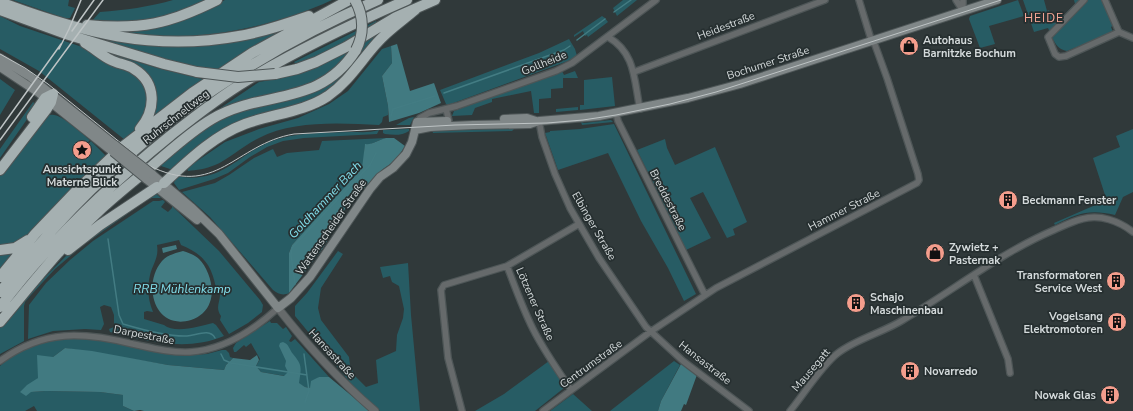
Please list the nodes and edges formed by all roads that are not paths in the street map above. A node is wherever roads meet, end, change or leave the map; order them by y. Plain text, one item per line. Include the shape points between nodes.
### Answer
1 (217, 0) edge
2 (349, 0) edge
3 (355, 0) edge
4 (378, 0) edge
5 (407, 0) edge
6 (435, 0) edge
7 (656, 0) edge
8 (825, 0) edge
9 (859, 0) edge
10 (956, 0) edge
11 (963, 0) edge
12 (997, 0) edge
13 (1084, 0) edge
14 (1105, 0) edge
15 (0, 2) edge
16 (15, 7) junction
17 (0, 10) edge
18 (329, 10) junction
19 (415, 10) junction
20 (963, 11) junction
21 (1119, 32) junction
22 (69, 35) junction
23 (608, 37) junction
24 (1133, 38) edge
25 (873, 40) junction
26 (0, 58) edge
27 (0, 67) edge
28 (634, 72) junction
29 (49, 98) junction
30 (446, 109) junction
31 (640, 109) junction
32 (616, 113) junction
33 (449, 121) junction
34 (539, 121) junction
35 (416, 126) junction
36 (116, 147) junction
37 (0, 161) edge
38 (0, 170) edge
39 (160, 185) junction
40 (579, 224) junction
41 (1133, 232) edge
42 (35, 234) junction
43 (0, 250) edge
44 (49, 265) junction
45 (507, 266) junction
46 (974, 275) junction
47 (0, 278) edge
48 (0, 292) edge
49 (705, 295) junction
50 (0, 307) edge
51 (278, 308) junction
52 (0, 322) edge
53 (650, 332) junction
54 (0, 361) edge
55 (1010, 373) dead end
56 (571, 390) junction
57 (376, 411) edge
58 (462, 411) edge
59 (543, 411) edge
60 (748, 411) edge
61 (790, 411) edge

1 - 16 highway via 189,14 167,21 150,25 108,27 84,25
2 - 18 highway
3 - 44 highway, bridge via 362,22 358,45 349,60 328,79 300,93 236,108 212,119 99,210
4 - 48 highway, Ruhrschnellweg via 312,31 275,52 239,73 184,112 116,166 82,199 50,232
5 - 50 highway, Ruhrschnellweg via 315,42 207,107 97,198 30,269
6 - 19 highway
7 - 23 street, Gollheide
8 - 28 street, Heidestraße
9 - 25 street
10 - 20 street
11 - 20 street
12 - 20 main road, Bochumer Straße
13 - 21 street via 1048,37 1055,54 1059,57 1066,56
14 - 21 street
15 - 16 highway
16 - 18 highway via 85,31 157,41 202,41 234,37 260,32
17 - 22 highway
18 - 36 highway via 226,70
19 - 22 highway, bridge via 396,17 316,62 288,71 256,76 196,72
19 - 39 highway via 376,43 341,86 327,96 309,105 244,124 225,134
20 - 25 main road, Bochumer Straße
21 - 24 street
22 - 36 highway via 112,60 133,68 142,74 149,85 152,102 147,120 141,129
23 - 28 street via 621,47
23 - 30 street, Gollheide via 576,61 556,71
25 - 31 main road, Bochumer Straße via 722,89
25 - 49 street, Hammer Straße via 918,174 918,182
26 - 29 main road via 29,76
27 - 29 main road
28 - 31 street
29 - 36 main road
29 - 37 highway
29 - 38 highway
30 - 33 street
30 - 35 street, Gollheide via 424,115
31 - 32 main road, Bochumer Straße
32 - 34 main road, Bochumer Straße
32 - 49 street, Breddestraße
33 - 34 main road via 526,118
33 - 35 main road
34 - 35 main road via 530,124
34 - 40 street, Elbinger Straße via 558,182
35 - 51 main road, Wattenscheider Straße via 406,154 370,189 310,277
36 - 39 main road, bridge
36 - 42 highway
39 - 44 highway via 100,225
39 - 51 main road via 216,238 228,246
40 - 45 street
40 - 53 street, Elbinger Straße
41 - 46 street, Mausegatt via 1113,220 1082,219 1016,249
42 - 43 highway via 19,246
42 - 47 highway
44 - 52 highway
45 - 56 street, Lötzener Straße via 533,329
45 - 58 street via 444,284 441,290 448,358
46 - 55 street via 1008,359
46 - 61 street, Mausegatt via 902,321 840,352 830,360
49 - 53 street, Hammer Straße
51 - 54 street, Darpestraße via 240,336 208,349 176,352 100,337 75,335 37,342
51 - 57 street, Hansastraße via 323,362
53 - 56 street, Centrumstraße
53 - 60 street, Hansastraße
56 - 59 street, Centrumstraße

